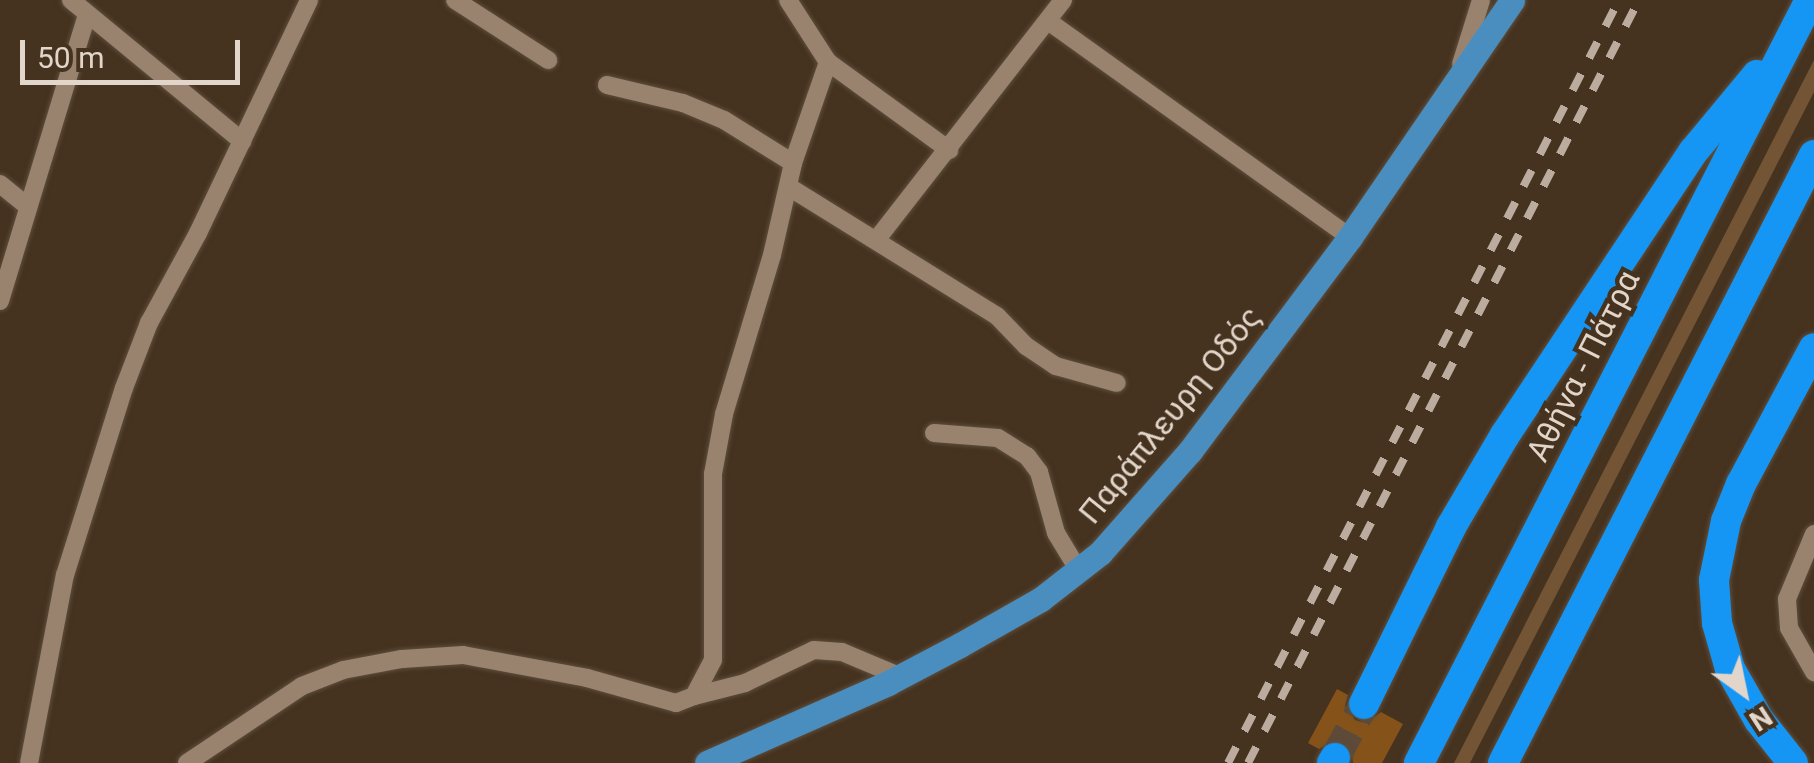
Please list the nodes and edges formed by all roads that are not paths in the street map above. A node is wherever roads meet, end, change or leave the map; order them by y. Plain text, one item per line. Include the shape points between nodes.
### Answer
1 (71, 0) edge
2 (309, 0) edge
3 (454, 0) edge
4 (788, 0) edge
5 (1062, 0) edge
6 (1481, 0) edge
7 (1512, 0) edge
8 (1810, 0) edge
9 (87, 14) junction
10 (1048, 21) junction
11 (1794, 30) junction
12 (548, 60) dead end
13 (828, 62) junction
14 (607, 85) dead end
15 (1453, 88) junction
16 (242, 141) junction
17 (949, 150) junction
18 (1814, 155) edge
19 (792, 163) junction
20 (0, 184) edge
21 (788, 187) junction
22 (26, 205) junction
23 (1350, 237) junction
24 (877, 239) junction
25 (0, 301) edge
26 (1814, 348) edge
27 (1117, 383) dead end
28 (934, 433) dead end
29 (1814, 534) edge
30 (1079, 571) junction
31 (1814, 672) edge
32 (899, 676) junction
33 (694, 696) junction
34 (1364, 704) tunnel mouth
35 (29, 763) edge
36 (187, 763) edge
37 (707, 763) edge
38 (1419, 763) edge
39 (1503, 763) edge
40 (1792, 763) edge

1 - 9 street
2 - 16 street
3 - 12 street
4 - 13 street
5 - 10 street
6 - 15 street
7 - 15 main road, Παράπλευρη Οδός
8 - 11 highway, Αθήνα - Πάτρα
9 - 16 street
9 - 22 street
10 - 17 street
10 - 23 street
11 - 34 highway via 1693,152 1505,435
11 - 38 highway, Αθήνα - Πάτρα
13 - 17 street
13 - 19 street
14 - 19 street via 724,120
15 - 23 main road, Παράπλευρη Οδός
16 - 35 street via 124,388 65,575
17 - 24 street
18 - 39 highway
19 - 21 street
20 - 22 street
21 - 24 street
21 - 33 street via 724,414 713,474 713,660
22 - 25 street
23 - 30 main road, Παράπλευρη Οδός via 1158,492
24 - 27 street via 997,316 1056,366
26 - 40 highway via 1741,484 1714,580 1730,669
28 - 30 street via 998,438 1027,456 1039,472 1056,533
29 - 31 street via 1787,599 1789,628
30 - 32 main road, Παράπλευρη Οδός via 1012,616
32 - 33 street via 842,652 814,650 745,683
32 - 37 main road, Παράπλευρη Οδός
33 - 36 street via 676,703 462,655 402,659 302,686

